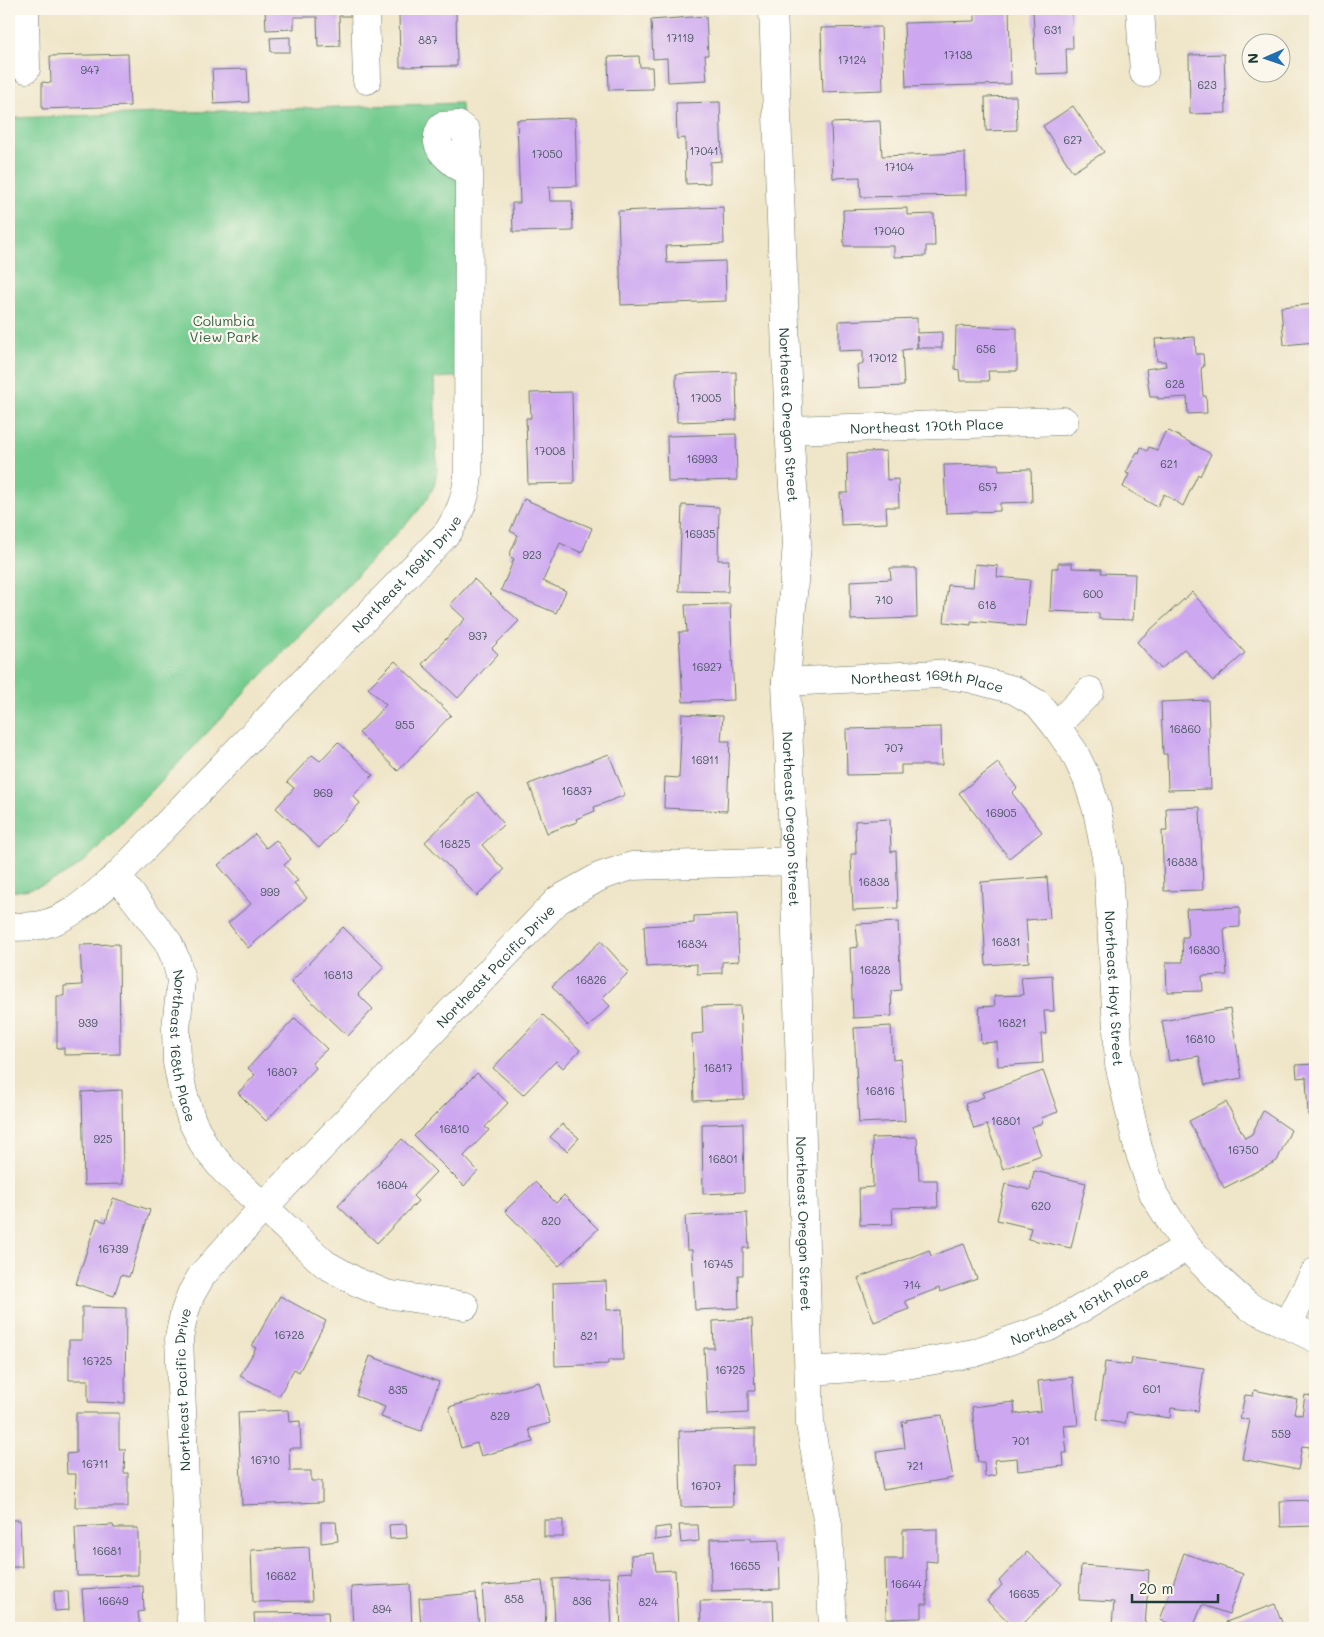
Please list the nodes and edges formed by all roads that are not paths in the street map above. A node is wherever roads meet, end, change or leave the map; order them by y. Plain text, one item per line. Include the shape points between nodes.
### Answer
1 (25, 9) edge
2 (365, 9) edge
3 (773, 9) edge
4 (1140, 9) edge
5 (26, 69) dead end
6 (1144, 73) dead end
7 (367, 80) dead end
8 (469, 174) dead end
9 (1064, 421) dead end
10 (790, 430) junction
11 (786, 682) junction
12 (1090, 691) dead end
13 (1056, 726) junction
14 (794, 861) junction
15 (117, 876) junction
16 (9, 927) edge
17 (263, 1208) junction
18 (1187, 1247) junction
19 (1315, 1272) edge
20 (464, 1306) dead end
21 (1288, 1324) junction
22 (1315, 1338) edge
23 (809, 1371) junction
24 (191, 1628) edge
25 (833, 1628) edge

1 - 5 street
2 - 7 street
3 - 10 street, Northeast Oregon Street
4 - 6 street
8 - 15 street, Northeast 169th Drive via 468,475 459,513 448,532
9 - 10 street, Northeast 170th Place
10 - 11 street, Northeast Oregon Street via 797,543
11 - 13 street, Northeast 169th Place via 938,674 969,678 1014,690 1038,704
11 - 14 street, Northeast Oregon Street
12 - 13 street
13 - 18 street, Northeast Hoyt Street via 1074,752 1097,810 1108,868 1119,1064 1138,1148 1154,1195
14 - 17 street, Northeast Pacific Drive via 632,866 601,876 558,900
14 - 23 street, Northeast Oregon Street
15 - 16 street, Northeast 169th Drive via 61,918 41,925
15 - 17 street, Northeast 168th Place via 168,942 176,960 181,980 176,1028 177,1062 192,1121 205,1147
17 - 20 street via 324,1264 357,1282 386,1294
17 - 24 street, Northeast Pacific Drive via 202,1275 184,1314 179,1338
18 - 21 street via 1248,1306
18 - 23 street, Northeast 167th Place via 1049,1327 974,1353 912,1364
19 - 21 street
21 - 22 street
23 - 25 street, Northeast Oregon Street via 810,1424 828,1525

